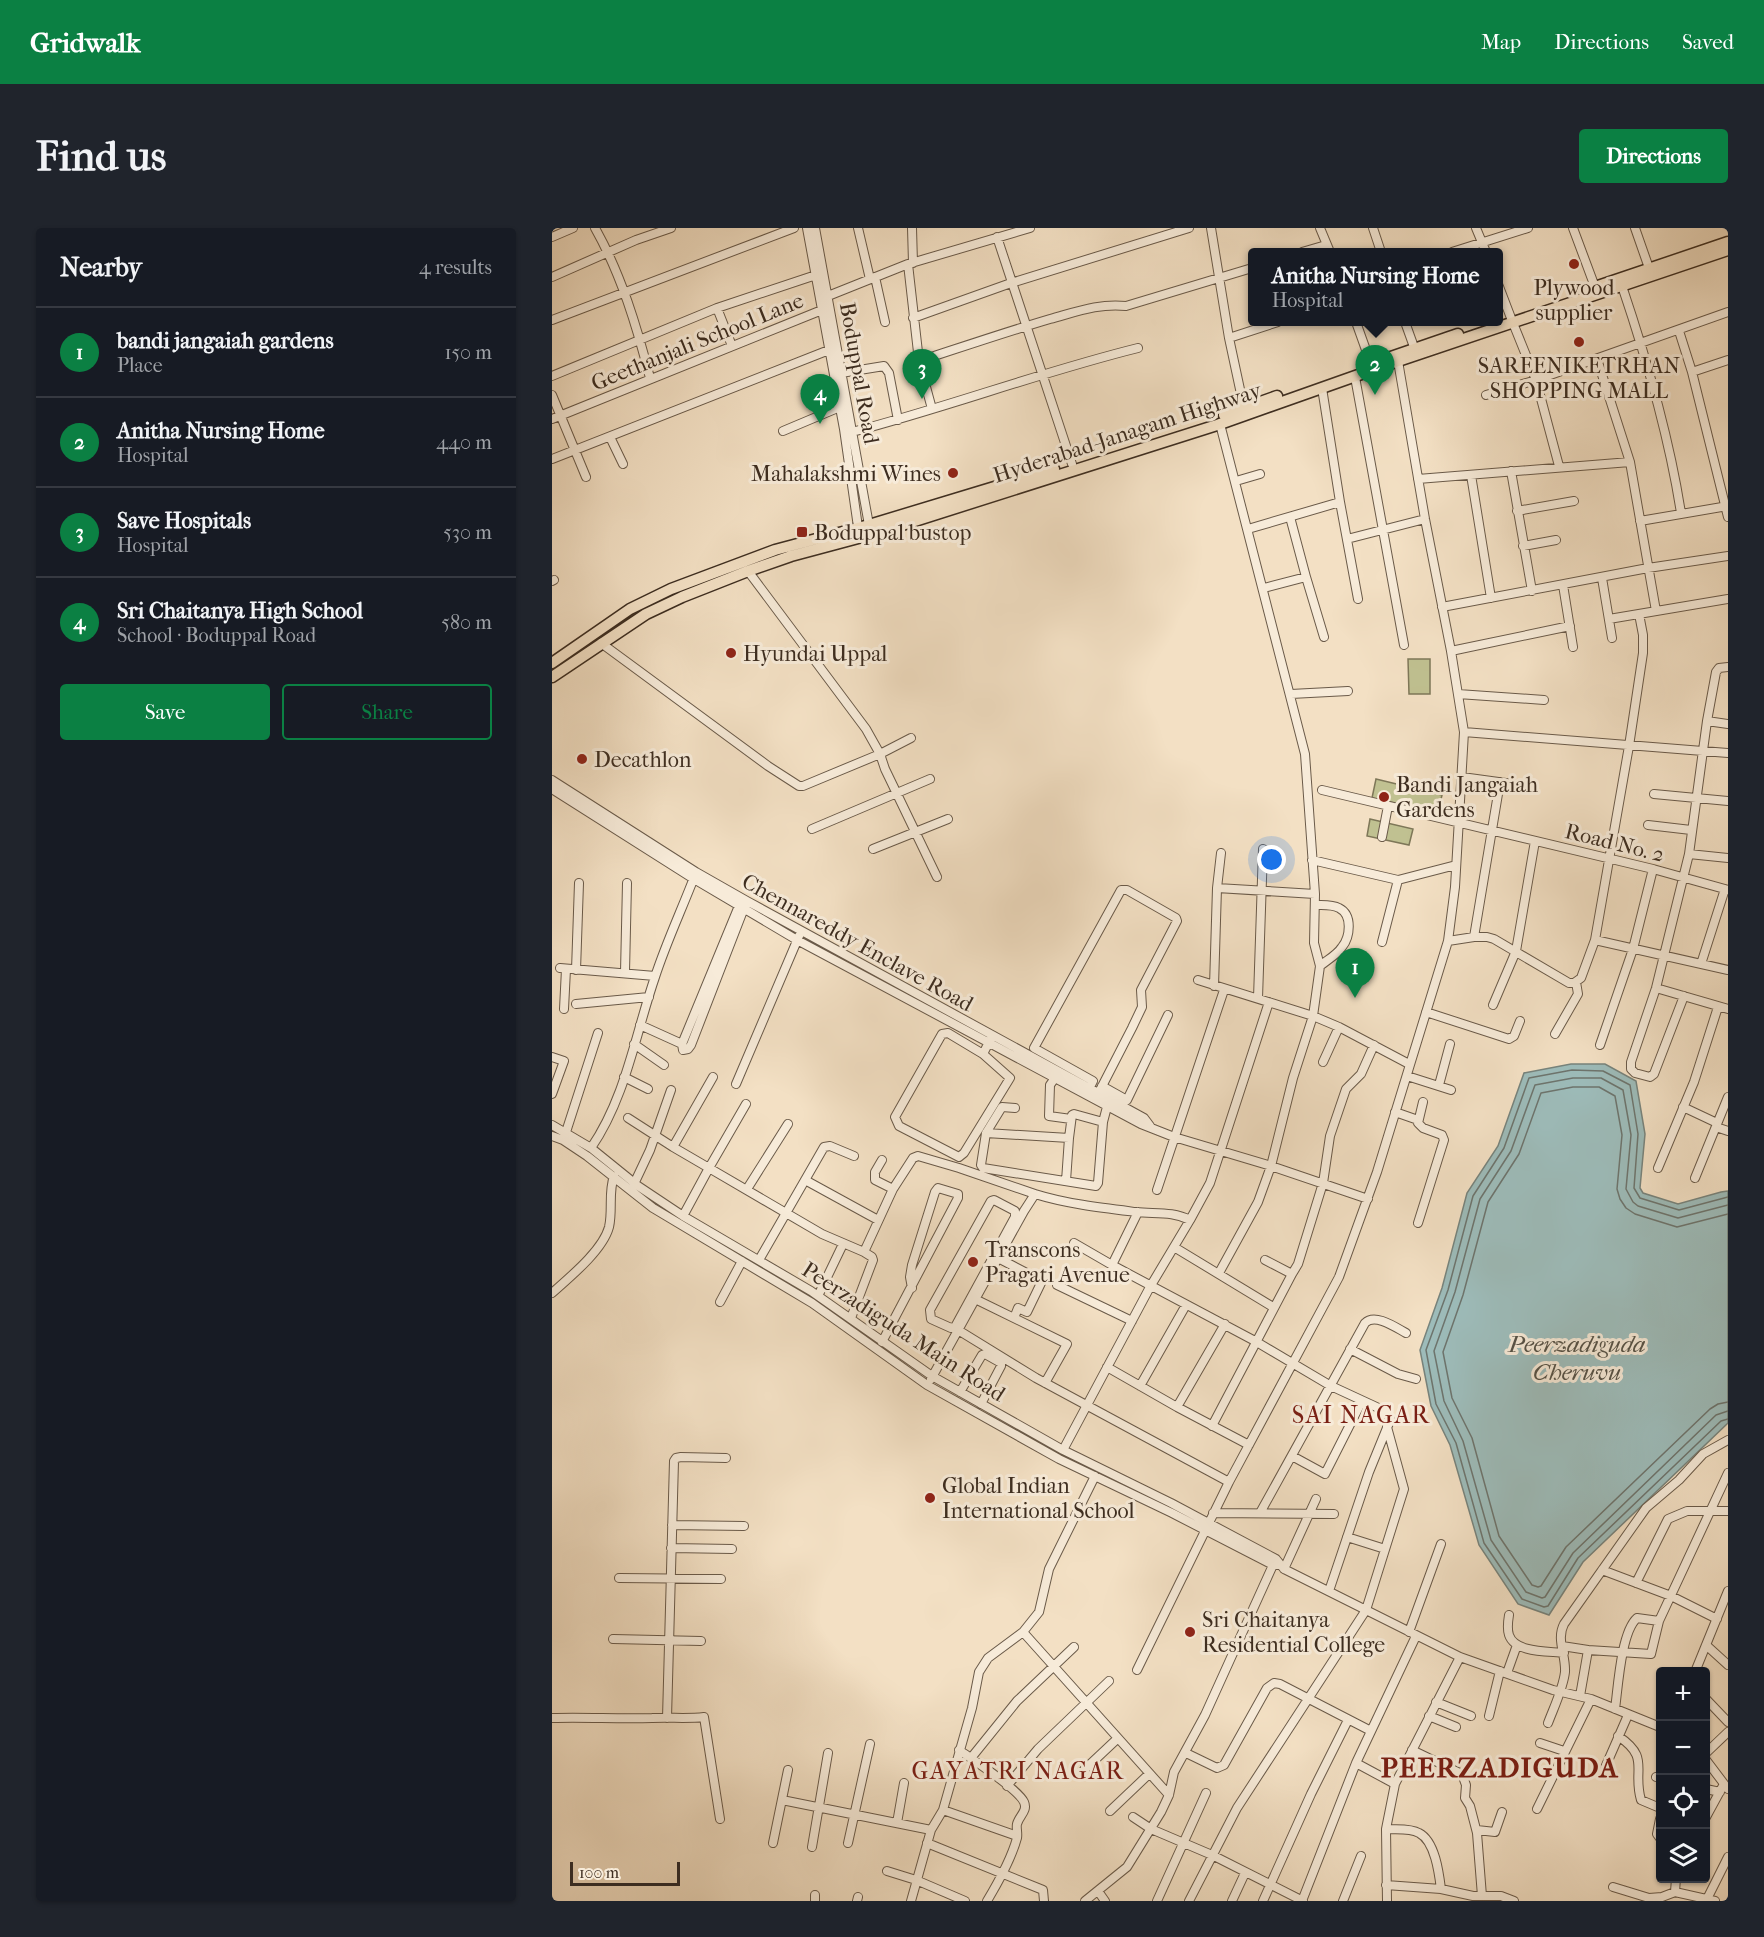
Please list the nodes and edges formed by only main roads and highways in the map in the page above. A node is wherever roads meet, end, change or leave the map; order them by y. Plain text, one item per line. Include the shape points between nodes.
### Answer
1 (1728, 242) edge
2 (1728, 250) edge
3 (1512, 320) junction
4 (1503, 322) edge
5 (1503, 323) edge
6 (1490, 326) edge
7 (1495, 326) edge
8 (1219, 421) junction
9 (1150, 443) junction
10 (729, 573) junction
11 (552, 663) edge
12 (552, 677) edge

1 - 3 highway, Hyderabad-Janagam Highway
2 - 3 highway, Hyderabad-Janagam Highway
3 - 4 highway, Hyderabad-Janagam Highway
3 - 5 highway, Hyderabad-Janagam Highway
6 - 8 highway, Hyderabad-Janagam Highway via 1414,347 1244,408
7 - 8 highway, Hyderabad-Janagam Highway
8 - 9 highway, Hyderabad-Janagam Highway
9 - 10 highway, Hyderabad-Janagam Highway via 877,533 748,571
9 - 10 highway, Hyderabad-Janagam Highway via 775,550
10 - 11 highway, Hyderabad-Janagam Highway via 671,588 630,609
10 - 12 highway, Hyderabad-Janagam Highway via 646,614

